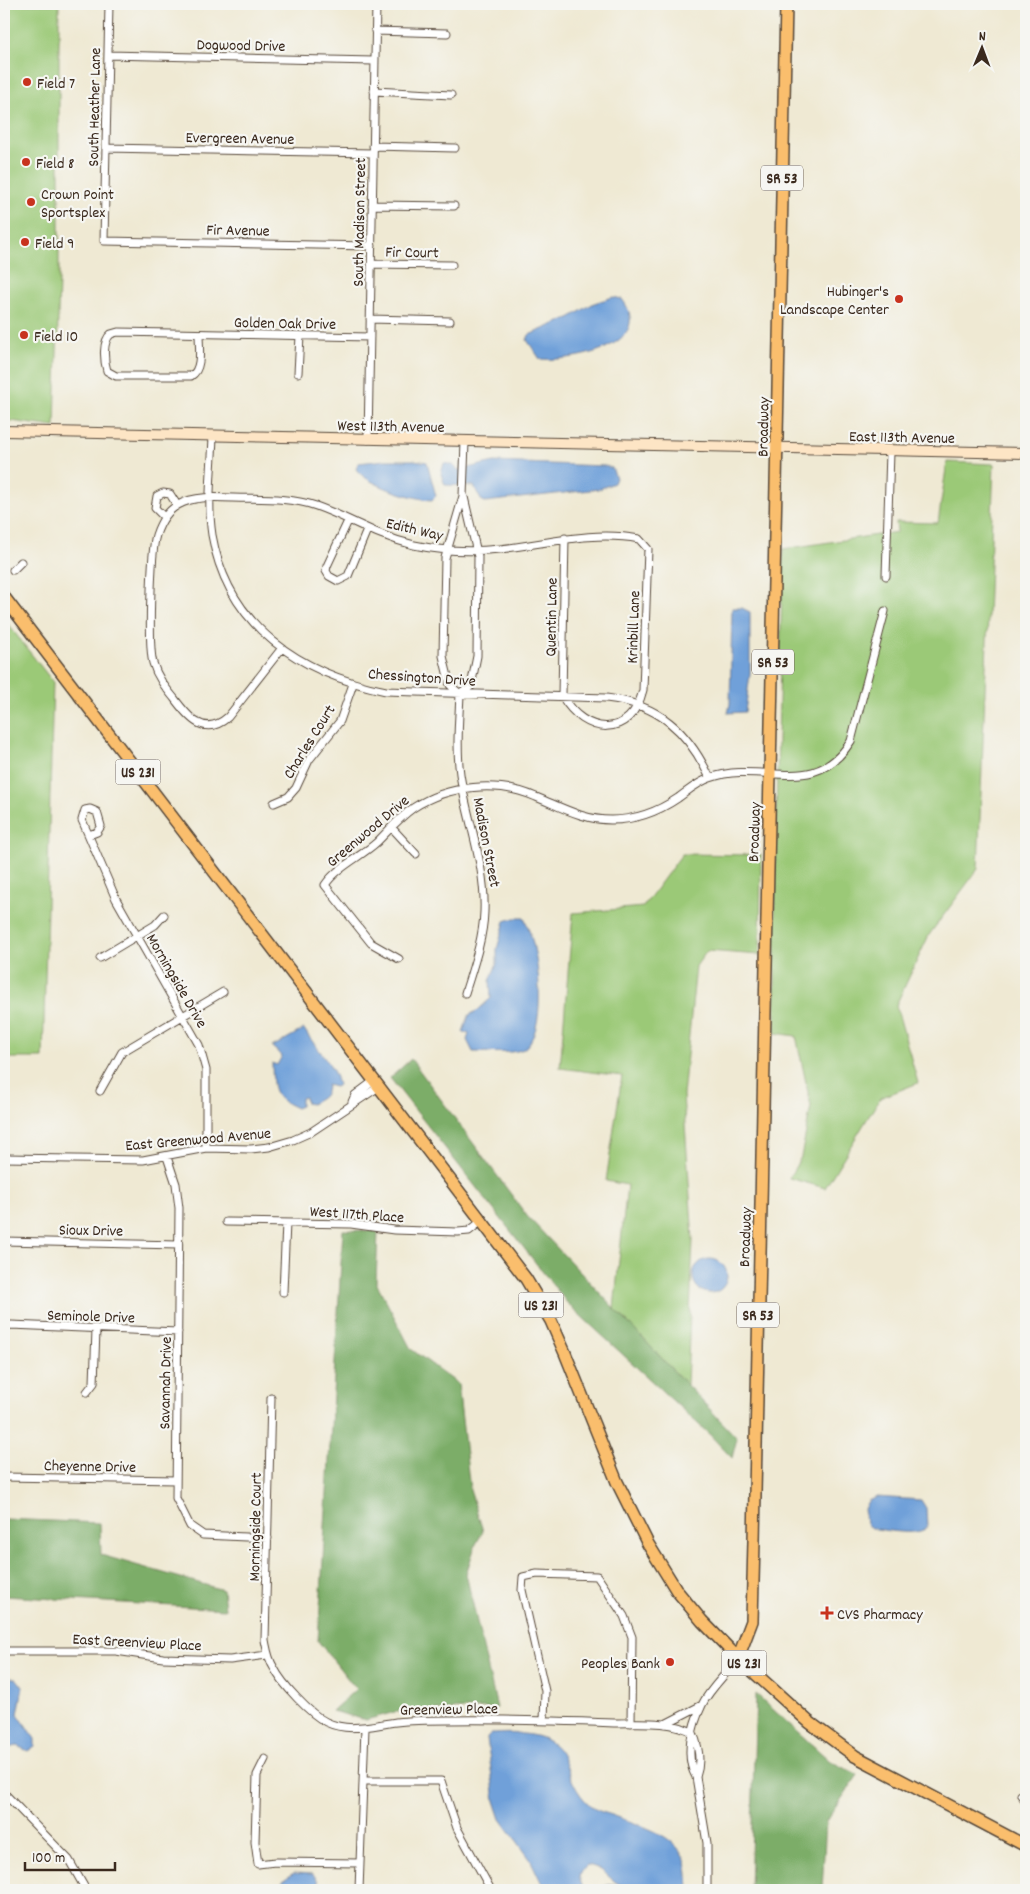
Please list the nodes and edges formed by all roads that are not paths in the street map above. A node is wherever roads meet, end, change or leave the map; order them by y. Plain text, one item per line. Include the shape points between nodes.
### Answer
1 (109, 4) edge
2 (376, 4) edge
3 (786, 4) edge
4 (375, 31) junction
5 (448, 33) dead end
6 (108, 55) junction
7 (374, 61) junction
8 (374, 91) junction
9 (451, 95) dead end
10 (106, 148) junction
11 (454, 148) dead end
12 (373, 150) junction
13 (372, 205) junction
14 (454, 206) dead end
15 (104, 241) joint
16 (372, 246) junction
17 (371, 264) junction
18 (452, 265) dead end
19 (370, 319) junction
20 (450, 321) dead end
21 (199, 334) junction
22 (300, 336) junction
23 (370, 337) junction
24 (298, 373) dead end
25 (4, 431) edge
26 (213, 436) junction
27 (368, 440) junction
28 (465, 442) junction
29 (778, 448) junction
30 (890, 452) junction
31 (1026, 453) edge
32 (463, 492) junction
33 (211, 497) junction
34 (177, 505) junction
35 (164, 517) junction
36 (348, 521) junction
37 (367, 530) junction
38 (565, 538) junction
39 (648, 549) joint
40 (447, 550) junction
41 (476, 550) junction
42 (21, 562) dead end
43 (12, 570) dead end
44 (886, 576) dead end
45 (4, 597) edge
46 (885, 611) dead end
47 (282, 648) junction
48 (353, 684) junction
49 (460, 694) junction
50 (562, 696) junction
51 (638, 705) junction
52 (771, 773) junction
53 (710, 778) junction
54 (464, 789) junction
55 (274, 803) dead end
56 (392, 828) junction
57 (89, 835) dead end
58 (416, 854) dead end
59 (164, 915) dead end
60 (137, 937) junction
61 (100, 958) dead end
62 (399, 959) dead end
63 (223, 992) dead end
64 (465, 994) dead end
65 (183, 1014) junction
66 (377, 1083) junction
67 (100, 1091) dead end
68 (206, 1148) junction
69 (167, 1157) junction
70 (4, 1158) edge
71 (483, 1220) junction
72 (226, 1222) dead end
73 (286, 1223) junction
74 (4, 1241) edge
75 (178, 1245) junction
76 (283, 1292) dead end
77 (4, 1327) edge
78 (96, 1330) junction
79 (178, 1332) junction
80 (87, 1392) dead end
81 (271, 1398) dead end
82 (4, 1477) edge
83 (176, 1480) junction
84 (268, 1538) junction
85 (4, 1651) edge
86 (267, 1655) junction
87 (738, 1658) junction
88 (702, 1704) junction
89 (544, 1721) junction
90 (632, 1723) junction
91 (664, 1725) junction
92 (365, 1728) junction
93 (693, 1733) junction
94 (265, 1759) dead end
95 (364, 1781) junction
96 (4, 1793) edge
97 (1026, 1846) edge
98 (360, 1863) junction
99 (86, 1890) edge
100 (359, 1890) edge
101 (491, 1890) edge
102 (707, 1890) edge

1 - 6 street, South Heather Lane
2 - 4 street, South Madison Street
3 - 29 main road, Broadway / SR 53
4 - 5 street
4 - 7 street, South Madison Street
6 - 7 street, Dogwood Drive
6 - 10 street, South Heather Lane
7 - 8 street, South Madison Street
8 - 9 street
8 - 12 street, South Madison Street
10 - 12 street, Evergreen Avenue
10 - 15 street, South Heather Lane
11 - 12 street, Evergreen Avenue
12 - 13 street, South Madison Street
13 - 14 street
13 - 16 street, South Madison Street
15 - 16 street, Fir Avenue
16 - 17 street, South Madison Street
17 - 18 street, Fir Court
17 - 19 street, South Madison Street
19 - 20 street
19 - 23 street, South Madison Street
21 - 21 street, Golden Oak Drive via 111,334 106,342 105,363 108,371 116,376 191,376 198,366
21 - 22 street, Golden Oak Drive
22 - 23 street, Golden Oak Drive
22 - 24 street
23 - 27 street, South Madison Street
25 - 26 street, West 113th Avenue
26 - 27 street, West 113th Avenue
26 - 33 street, Chessington Drive
27 - 28 street, West 113th Avenue
28 - 29 street, West 113th Avenue
28 - 32 street
29 - 30 street, East 113th Avenue
29 - 52 main road, Broadway / SR 53
30 - 31 street, East 113th Avenue
30 - 44 street
32 - 40 street
32 - 41 street
33 - 34 street, Edith Way
33 - 36 street, Edith Way via 299,501
33 - 47 street, Chessington Drive via 212,534 228,585 249,618
34 - 35 street, Edith Way
34 - 35 street via 170,494 157,496 155,508
35 - 47 street, Edith Way via 153,547 151,654 160,680 188,716 199,724 223,721
36 - 37 street, Edith Way
36 - 37 street via 327,566 328,576 333,580 348,576
37 - 40 street, Edith Way via 414,545
38 - 39 street, Edith Way via 634,538
38 - 41 street, Edith Way
38 - 50 street, Quentin Lane
39 - 51 street, Krinbill Lane via 643,690
40 - 41 street, Edith Way
40 - 49 street via 443,656 450,685
41 - 49 street via 477,656 471,686
42 - 43 street
45 - 66 main road, US 231
46 - 52 street, Greenwood Drive via 851,741 842,754 827,768 813,773
47 - 48 street, Chessington Drive via 315,669
48 - 49 street, Chessington Drive via 386,691
48 - 55 street, Charles Court via 340,721 309,760 296,788 288,797
49 - 50 street, Chessington Drive
49 - 54 street, Madison Street via 457,741
50 - 51 street, Chessington Drive via 616,699
50 - 51 street via 579,718 601,727 619,724 631,716
51 - 53 street, Chessington Drive via 678,729 699,755
52 - 53 street, Greenwood Drive via 734,773
52 - 87 main road, Broadway / SR 53 via 752,1612 748,1634
53 - 54 street, Greenwood Drive via 655,811 613,820 586,817 519,790 489,786
54 - 56 street, Greenwood Drive via 420,804
54 - 64 street, Madison Street via 484,896 482,932
56 - 58 street
56 - 62 street, Greenwood Drive via 325,885 371,944
57 - 60 street, Morningside Drive via 116,899
59 - 60 street
60 - 61 street
60 - 65 street, Morningside Drive
63 - 65 street
65 - 67 street via 122,1052
65 - 68 street, Morningside Drive via 199,1045 206,1070
66 - 68 street, East Greenwood Avenue via 320,1126 285,1143 251,1149
66 - 71 main road, US 231
68 - 69 street, East Greenwood Avenue
69 - 70 street, East Greenwood Avenue via 143,1160
69 - 75 street, Savannah Drive via 176,1184
71 - 73 street, West 117th Place via 469,1230 458,1232
71 - 87 main road, US 231 via 526,1279 550,1321 617,1482 659,1564 689,1606
72 - 73 street, West 117th Place
73 - 76 street
74 - 75 street, Sioux Drive
75 - 79 street, Savannah Drive
77 - 78 street, Seminole Drive
78 - 79 street, Seminole Drive
78 - 80 street via 94,1383
79 - 83 street, Savannah Drive
81 - 84 street, Morningside Court
82 - 83 street, Cheyenne Drive
83 - 84 street, Savannah Drive via 176,1498 182,1513 190,1526 203,1535
84 - 86 street, Morningside Court
85 - 86 street, East Greenview Place via 116,1651 163,1658 230,1660
86 - 92 street, Greenview Place via 274,1670 312,1713 344,1727
87 - 88 street
87 - 97 main road, US 231 via 808,1722 856,1756
88 - 91 street
88 - 93 street
89 - 90 street, Greenview Place
89 - 90 street via 545,1691 522,1590 523,1577 537,1574 596,1576 624,1616 632,1637
89 - 92 street, Greenview Place via 424,1720
90 - 91 street, Greenview Place
91 - 93 street, Greenview Place via 685,1728
92 - 95 street
93 - 102 street via 697,1742 700,1767 696,1776 707,1843
94 - 98 street via 257,1775 255,1842 258,1864
95 - 98 street
95 - 101 street via 441,1781 457,1828
96 - 99 street via 69,1860
98 - 100 street

